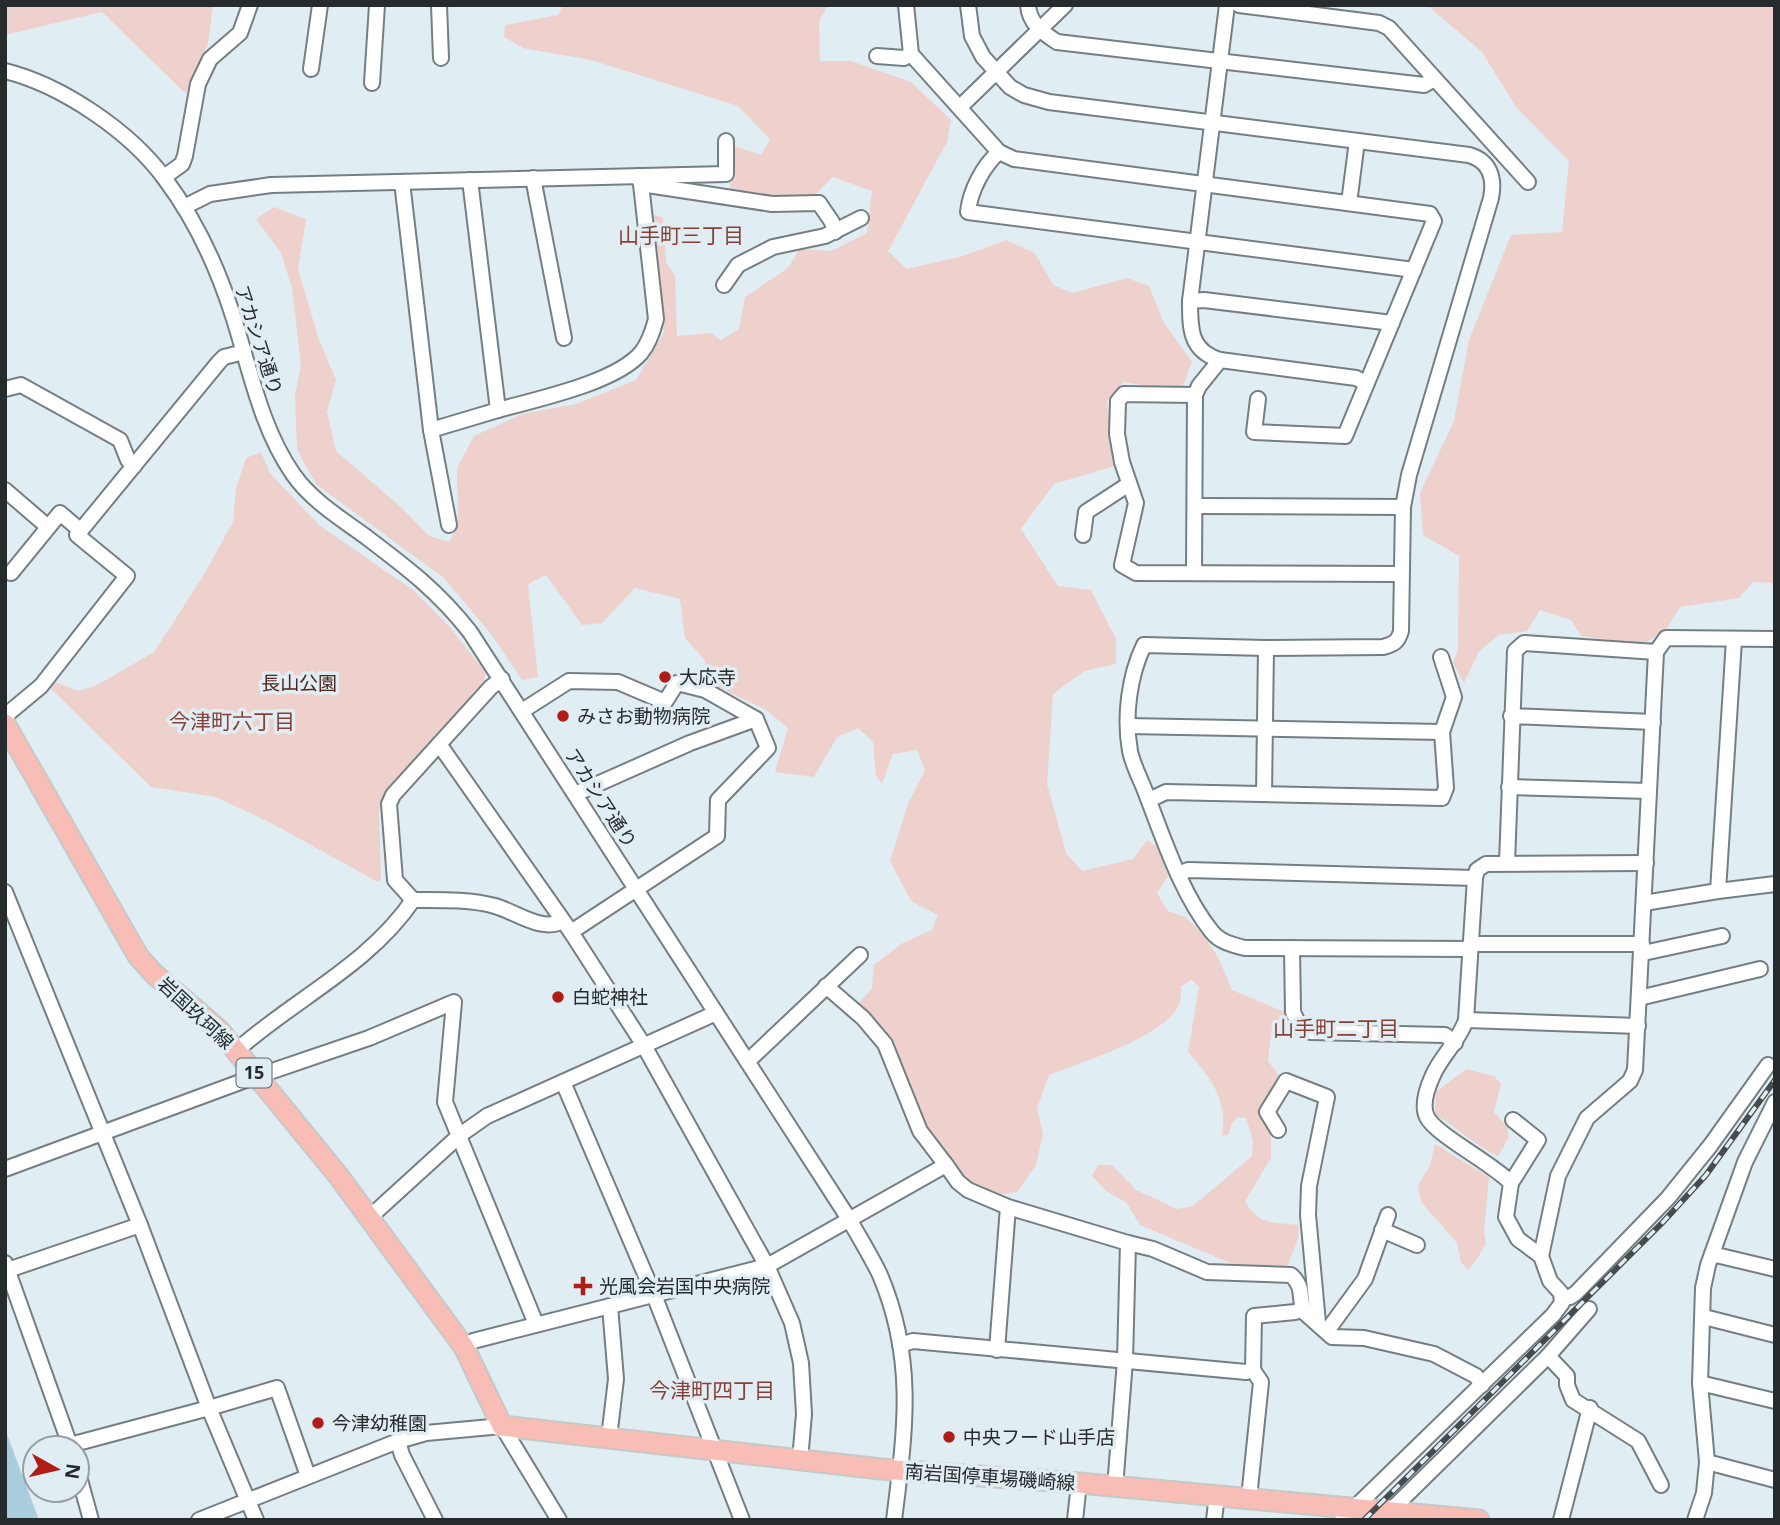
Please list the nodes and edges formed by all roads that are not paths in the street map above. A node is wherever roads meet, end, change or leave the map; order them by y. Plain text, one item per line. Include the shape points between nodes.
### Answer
1 (250, 5) edge
2 (320, 5) edge
3 (377, 5) edge
4 (439, 5) edge
5 (906, 5) edge
6 (968, 5) edge
7 (1028, 5) edge
8 (1065, 5) edge
9 (1227, 5) edge
10 (1239, 5) edge
11 (1307, 9) edge
12 (1039, 30) junction
13 (911, 54) junction
14 (877, 56) dead end
15 (442, 58) dead end
16 (1221, 61) junction
17 (311, 69) dead end
18 (5, 71) edge
19 (996, 73) junction
20 (1434, 79) junction
21 (372, 83) dead end
22 (960, 107) junction
23 (1213, 123) junction
24 (726, 141) dead end
25 (1357, 141) junction
26 (1499, 151) junction
27 (999, 152) junction
28 (1485, 164) junction
29 (164, 177) junction
30 (534, 178) junction
31 (470, 180) junction
32 (640, 180) junction
33 (402, 182) junction
34 (1528, 182) dead end
35 (1205, 183) junction
36 (1349, 203) junction
37 (184, 207) junction
38 (861, 218) dead end
39 (835, 232) junction
40 (1197, 243) junction
41 (1414, 270) junction
42 (724, 285) dead end
43 (1190, 301) junction
44 (1392, 323) junction
45 (564, 338) dead end
46 (244, 352) junction
47 (1220, 360) junction
48 (1366, 383) junction
49 (5, 389) edge
50 (1195, 395) junction
51 (1258, 399) dead end
52 (498, 410) junction
53 (431, 430) junction
54 (134, 466) junction
55 (1129, 484) junction
56 (5, 490) edge
57 (1195, 506) junction
58 (1403, 507) junction
59 (449, 525) dead end
60 (48, 527) junction
61 (80, 531) junction
62 (1083, 535) dead end
63 (11, 573) dead end
64 (1194, 573) junction
65 (1401, 575) junction
66 (1775, 639) edge
67 (1734, 640) junction
68 (1266, 648) junction
69 (1656, 652) junction
70 (1441, 657) dead end
71 (502, 679) junction
72 (522, 710) junction
73 (5, 716) edge
74 (1511, 716) junction
75 (756, 719) junction
76 (1653, 722) junction
77 (5, 724) edge
78 (1128, 726) junction
79 (1266, 729) junction
80 (1442, 732) junction
81 (439, 744) junction
82 (1509, 788) junction
83 (1650, 791) junction
84 (575, 794) junction
85 (1264, 794) junction
86 (1149, 800) junction
87 (1507, 863) junction
88 (1646, 863) junction
89 (1178, 874) junction
90 (1475, 878) junction
91 (1775, 884) edge
92 (637, 888) junction
93 (1718, 891) junction
94 (5, 892) edge
95 (413, 900) junction
96 (1643, 903) junction
97 (566, 927) junction
98 (1722, 936) dead end
99 (1470, 947) junction
100 (1642, 947) junction
101 (1292, 948) junction
102 (860, 955) dead end
103 (1760, 969) dead end
104 (826, 986) junction
105 (1639, 999) junction
106 (716, 1013) junction
107 (1466, 1020) junction
108 (1638, 1027) junction
109 (1455, 1043) junction
110 (643, 1044) junction
111 (236, 1051) junction
112 (748, 1061) junction
113 (1768, 1065) dead end
114 (257, 1077) junction
115 (563, 1082) junction
116 (1775, 1102) edge
117 (1513, 1120) dead end
118 (1278, 1130) dead end
119 (103, 1133) junction
120 (460, 1135) junction
121 (946, 1165) junction
122 (5, 1169) edge
123 (1511, 1183) junction
124 (1008, 1208) junction
125 (1388, 1214) dead end
126 (370, 1217) junction
127 (849, 1219) junction
128 (140, 1225) junction
129 (1382, 1230) junction
130 (1128, 1243) junction
131 (1417, 1245) dead end
132 (1712, 1254) junction
133 (1541, 1256) junction
134 (767, 1266) junction
135 (6, 1267) edge
136 (1775, 1269) edge
137 (654, 1295) junction
138 (1562, 1298) junction
139 (610, 1306) junction
140 (1303, 1308) junction
141 (1588, 1309) dead end
142 (1703, 1319) junction
143 (536, 1324) junction
144 (1322, 1327) junction
145 (1775, 1335) edge
146 (900, 1345) junction
147 (464, 1347) junction
148 (997, 1350) junction
149 (1548, 1356) junction
150 (1125, 1360) junction
151 (1252, 1370) junction
152 (1700, 1383) junction
153 (1482, 1385) junction
154 (1775, 1401) edge
155 (209, 1408) junction
156 (1590, 1408) junction
157 (502, 1426) junction
158 (67, 1434) edge
159 (609, 1438) junction
160 (91, 1440) edge
161 (398, 1441) junction
162 (716, 1450) junction
163 (800, 1460) junction
164 (1707, 1462) junction
165 (900, 1471) junction
166 (308, 1476) junction
167 (1775, 1480) edge
168 (1079, 1483) junction
169 (1661, 1485) dead end
170 (1115, 1487) junction
171 (1217, 1495) junction
172 (1249, 1498) junction
173 (248, 1500) junction
174 (1348, 1513) edge
175 (1386, 1515) edge
176 (199, 1520) edge
177 (256, 1520) edge
178 (435, 1520) edge
179 (559, 1520) edge
180 (742, 1520) edge
181 (894, 1520) edge
182 (1075, 1520) edge
183 (1214, 1520) edge
184 (1479, 1520) edge
185 (1561, 1520) edge
186 (1695, 1520) edge

1 - 29 street via 240,33 210,59 198,84 182,164
2 - 17 street
3 - 21 street
4 - 15 street
5 - 13 street
6 - 19 street via 972,36
7 - 12 street
8 - 12 street
9 - 16 street
10 - 11 street
11 - 20 street via 1390,28
12 - 16 street via 1057,42
12 - 19 street
13 - 14 street via 904,58
13 - 22 street
16 - 20 street via 1424,85
16 - 23 street
18 - 29 street, アカシア通り via 47,86 103,119
19 - 22 street
19 - 23 street via 1024,95 1049,102
20 - 26 street
22 - 27 street
23 - 25 street
23 - 35 street
24 - 32 street via 726,174
25 - 28 street via 1469,155
25 - 36 street
26 - 28 street
26 - 34 street
27 - 35 street via 1014,159
27 - 40 street via 970,198 968,212
28 - 58 street via 1494,184 1491,198
29 - 37 street, アカシア通り
30 - 31 street
30 - 32 street
30 - 45 street
31 - 33 street
31 - 52 street
32 - 39 street via 772,204 819,203
32 - 52 street via 656,318 652,336 622,369
33 - 37 street via 259,187 210,194
33 - 53 street
35 - 36 street
35 - 40 street
36 - 41 street via 1430,214 1434,221
37 - 46 street, アカシア通り via 220,284
38 - 39 street
39 - 42 street via 772,247 738,265
40 - 41 street
40 - 43 street
41 - 44 street
43 - 44 street
43 - 47 street via 1196,346
44 - 48 street
46 - 54 street via 219,362
46 - 71 street, アカシア通り via 276,447 295,477 322,505 447,603
47 - 48 street
47 - 50 street
48 - 51 street via 1345,436 1254,432
49 - 54 street via 20,385 120,440
50 - 55 street via 1124,394 1118,401 1118,434
50 - 57 street
52 - 53 street
53 - 59 street
54 - 61 street
55 - 62 street via 1086,512
55 - 64 street via 1136,503 1122,565 1136,572
56 - 60 street
57 - 58 street
57 - 64 street
58 - 65 street
60 - 61 street via 60,513
60 - 63 street
61 - 73 street via 78,535 127,576 41,685
64 - 65 street
65 - 68 street via 1401,631 1393,645
66 - 67 street
67 - 69 street via 1666,638
67 - 93 street
68 - 78 street via 1143,645
68 - 79 street
69 - 74 street via 1524,643 1515,651
69 - 76 street
70 - 80 street via 1454,697
71 - 72 street, アカシア通り
71 - 81 street
72 - 75 street via 569,681 618,682 664,702 677,683 705,690
72 - 84 street, アカシア通り
74 - 76 street
74 - 82 street
75 - 84 street
75 - 92 street via 768,748 718,800 717,836
76 - 83 street
77 - 111 main road, 岩国玖珂線 / 15 via 138,956
78 - 79 street
78 - 86 street via 1131,753
79 - 80 street
79 - 85 street
80 - 85 street via 1446,788 1442,798
81 - 95 street via 389,804 395,880
81 - 97 street
82 - 83 street
82 - 87 street
83 - 88 street
84 - 92 street, アカシア通り
85 - 86 street via 1166,792
86 - 89 street
87 - 88 street
87 - 90 street via 1486,864
88 - 96 street
89 - 90 street via 1188,870
89 - 101 street via 1213,934 1245,948
90 - 99 street
91 - 93 street
92 - 97 street
92 - 106 street, アカシア通り
93 - 96 street
94 - 119 street
95 - 97 street via 492,905 544,925
95 - 111 street via 375,942
96 - 100 street
97 - 110 street
98 - 100 street via 1648,952
99 - 100 street
99 - 101 street
99 - 107 street
100 - 105 street
101 - 109 street via 1293,1012 1300,1027 1445,1035
102 - 104 street
103 - 105 street
104 - 112 street
104 - 121 street via 885,1044 920,1131
105 - 108 street
106 - 110 street
106 - 112 street, アカシア通り
107 - 108 street
107 - 109 street
108 - 133 street via 1630,1081 1587,1118 1558,1176
109 - 123 street via 1435,1069 1426,1115 1436,1128
110 - 115 street
110 - 134 street
111 - 114 main road, 岩国玖珂線 / 15
112 - 127 street, アカシア通り
113 - 138 street via 1668,1198 1576,1293
114 - 119 street
114 - 120 street via 454,1002 445,1102
114 - 126 main road, 岩国玖珂線 / 15
115 - 120 street via 487,1116
115 - 137 street
116 - 132 street via 1745,1162
117 - 123 street via 1538,1140
118 - 144 street via 1267,1112 1286,1081 1327,1097 1309,1186 1308,1215
119 - 122 street
119 - 128 street
120 - 126 street
120 - 143 street
121 - 124 street via 968,1189
121 - 127 street
123 - 133 street via 1506,1217 1518,1239
124 - 130 street
124 - 148 street
125 - 129 street
126 - 147 main road, 岩国玖珂線 / 15
127 - 134 street
127 - 146 street, アカシア通り via 879,1274
128 - 135 street
128 - 155 street
129 - 131 street
129 - 144 street via 1365,1279
130 - 140 street via 1207,1272 1291,1275 1299,1283
130 - 150 street
132 - 136 street
132 - 142 street via 1703,1288
133 - 138 street
134 - 137 street
134 - 163 street via 792,1323 801,1363 804,1415
135 - 158 street
137 - 139 street
137 - 162 street
138 - 153 street via 1553,1315
139 - 143 street
139 - 159 street via 616,1379
140 - 144 street
140 - 151 street via 1254,1317
141 - 149 street
142 - 145 street
142 - 152 street
143 - 147 street
144 - 153 street via 1332,1337 1364,1338 1434,1354 1476,1376
146 - 148 street via 913,1341
146 - 165 street, アカシア通り via 906,1422
147 - 157 main road, 岩国玖珂線 / 15
148 - 150 street
149 - 156 street via 1567,1376 1573,1400
149 - 175 street
150 - 151 street
150 - 170 street
151 - 172 street via 1261,1382
152 - 154 street
152 - 164 street
153 - 174 street
155 - 160 street
155 - 166 street via 277,1388
155 - 173 street
156 - 169 street via 1638,1441
156 - 185 street
157 - 159 main road, 南岩国停車場磯崎線
157 - 161 street via 425,1433
157 - 179 street
159 - 162 main road, 南岩国停車場磯崎線
161 - 166 street
161 - 178 street
162 - 163 main road, 南岩国停車場磯崎線
162 - 180 street
163 - 165 main road, 南岩国停車場磯崎線
164 - 167 street
164 - 186 street
165 - 168 main road, 南岩国停車場磯崎線
165 - 181 street, アカシア通り
166 - 173 street
168 - 170 main road, 南岩国停車場磯崎線
168 - 182 street
170 - 171 main road, 南岩国停車場磯崎線
171 - 172 main road, 南岩国停車場磯崎線
171 - 183 street
172 - 174 main road, 南岩国停車場磯崎線
173 - 176 street
173 - 177 street
174 - 175 main road, 南岩国停車場磯崎線
175 - 184 main road, 南岩国停車場磯崎線

